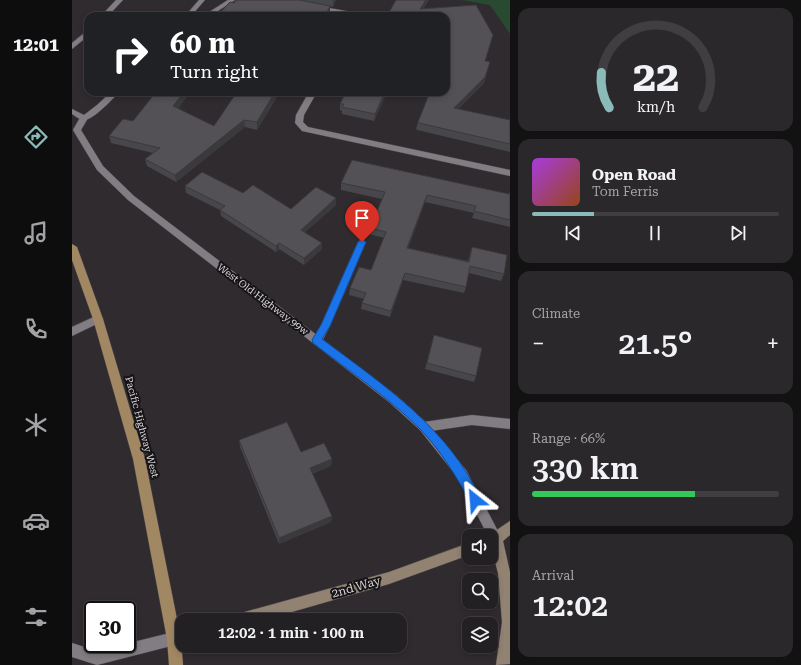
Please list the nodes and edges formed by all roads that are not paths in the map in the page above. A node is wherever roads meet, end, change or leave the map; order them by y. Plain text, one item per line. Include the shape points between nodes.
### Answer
1 (120, 0) edge
2 (202, 0) edge
3 (232, 0) edge
4 (313, 7) edge
5 (108, 12) edge
6 (192, 12) edge
7 (212, 12) edge
8 (339, 12) edge
9 (84, 36) edge
10 (72, 47) edge
11 (111, 96) edge
12 (311, 96) edge
13 (72, 111) edge
14 (84, 118) junction
15 (510, 173) edge
16 (362, 242) dead end
17 (72, 247) edge
18 (98, 320) junction
19 (72, 332) edge
20 (317, 340) junction
21 (510, 424) edge
22 (424, 427) junction
23 (510, 527) edge
24 (488, 529) edge
25 (498, 536) edge
26 (462, 552) edge
27 (498, 555) edge
28 (266, 613) edge
29 (175, 624) edge
30 (175, 639) edge
31 (72, 650) edge
32 (177, 653) edge
33 (176, 665) edge
34 (503, 665) edge

1 - 5 street
2 - 6 street
3 - 7 street
4 - 8 street
9 - 10 street
11 - 14 street
12 - 15 street via 298,123 305,129
13 - 14 street
14 - 20 street, West Old Highway 99w via 78,130 100,168 131,198
16 - 20 street
17 - 18 main road, Pacific Highway West
18 - 19 street
18 - 29 main road, Pacific Highway West via 140,459
20 - 22 street, West Old Highway 99w via 393,399
21 - 22 street via 472,420
22 - 24 street, West Old Highway 99w via 462,474
23 - 25 street
26 - 28 street, 2nd Way via 389,578
27 - 34 street via 504,573 509,622
30 - 31 street via 97,658
32 - 33 main road, Pacific Highway West

